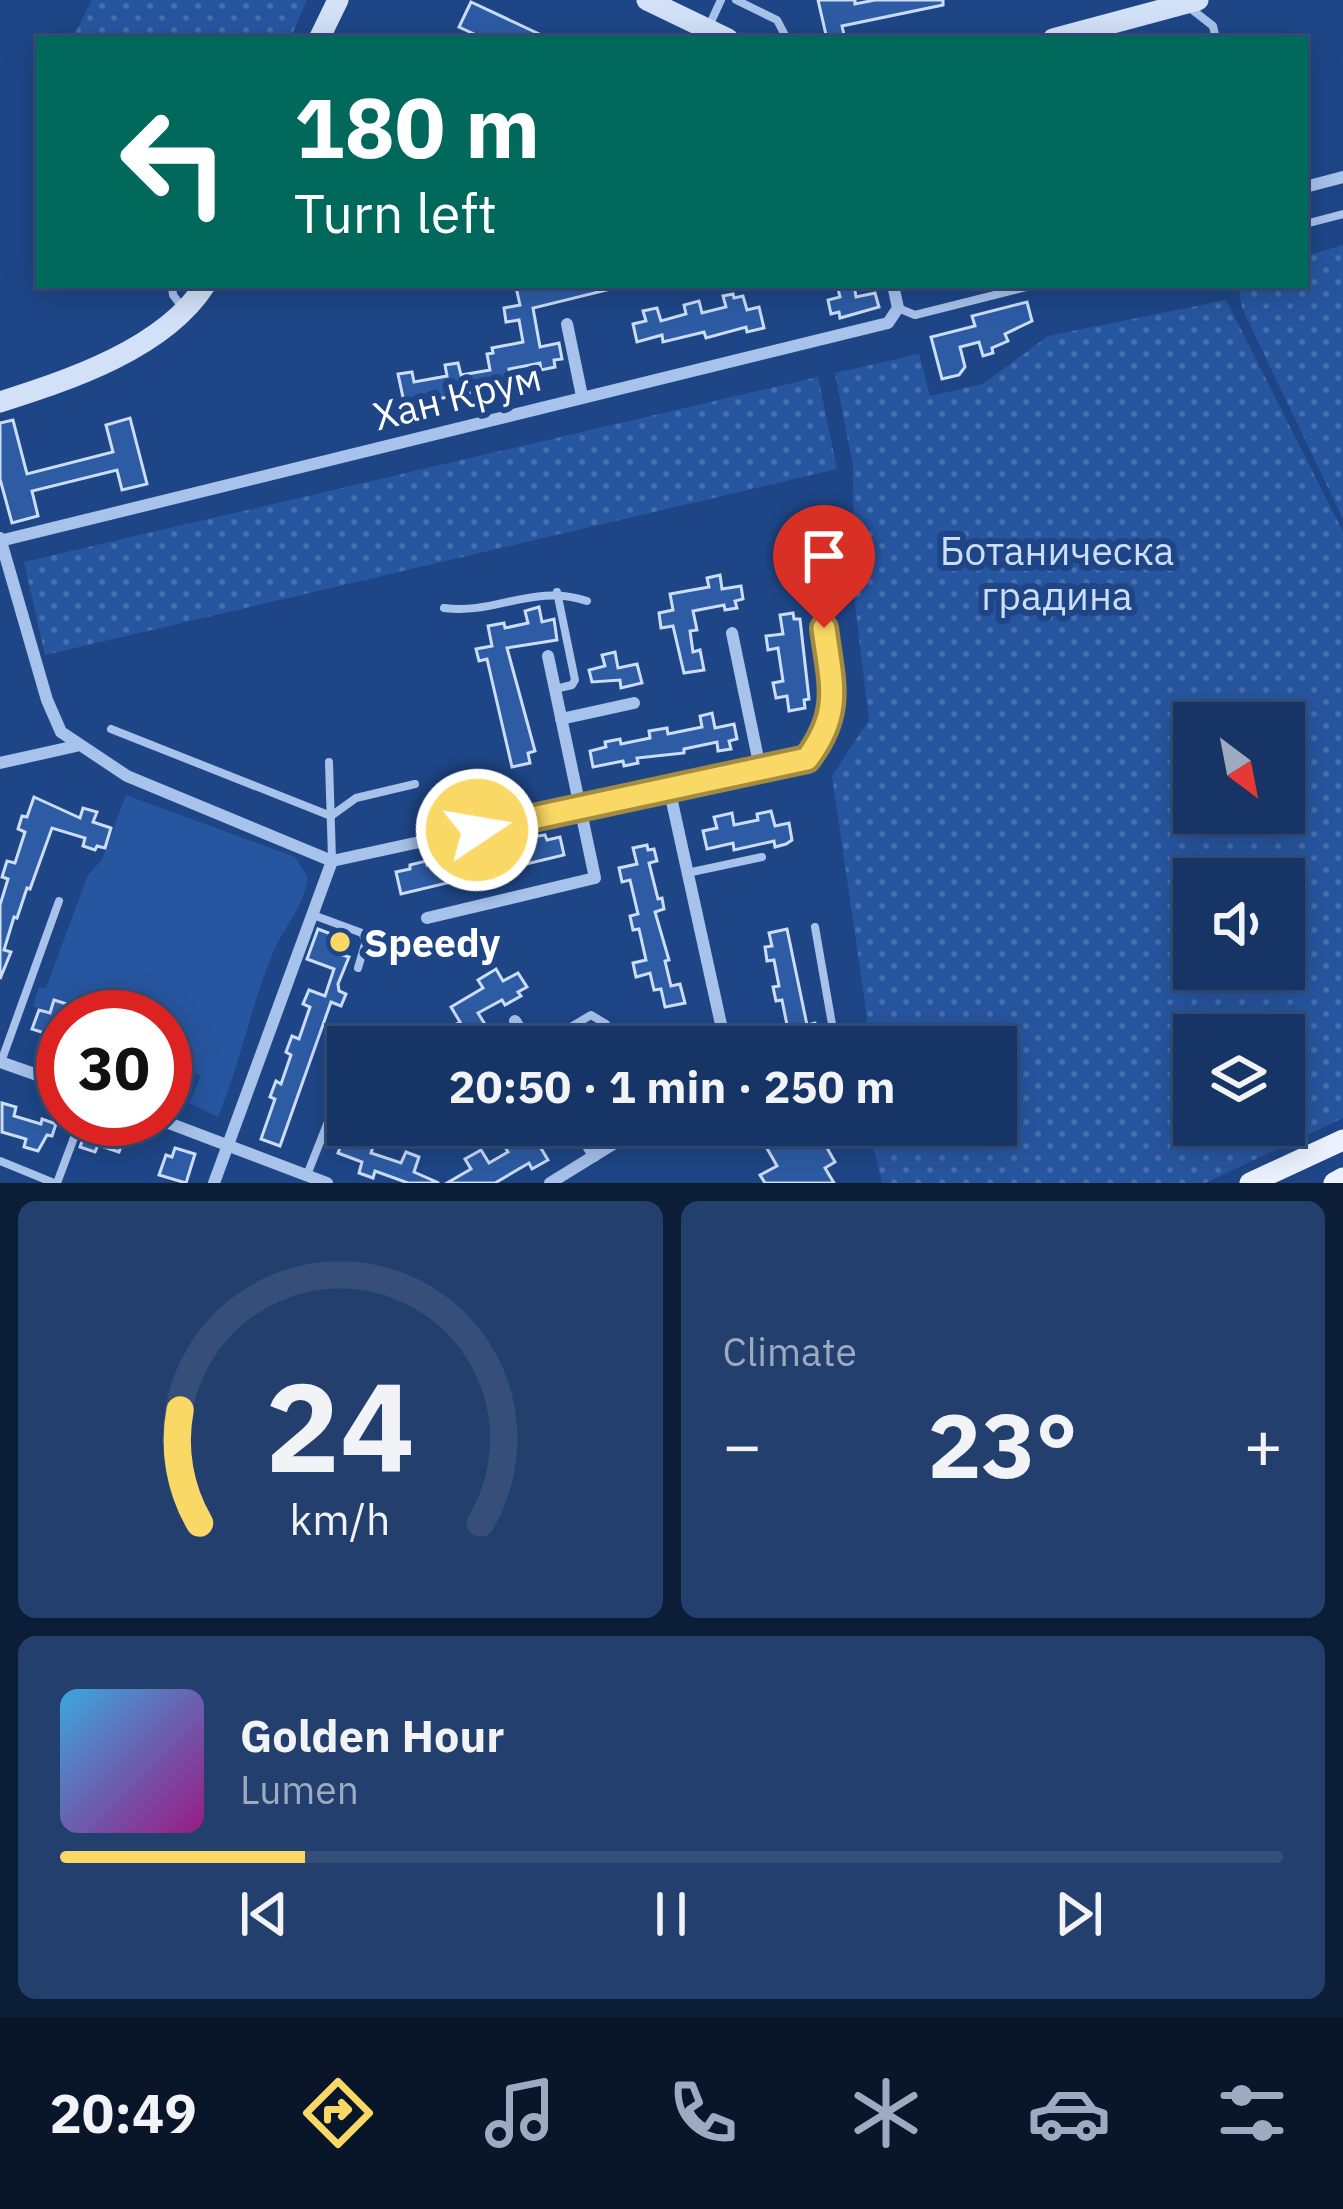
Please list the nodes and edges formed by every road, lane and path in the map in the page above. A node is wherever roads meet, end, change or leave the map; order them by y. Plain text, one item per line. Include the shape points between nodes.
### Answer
1 (338, 0) edge
2 (647, 0) edge
3 (722, 0) edge
4 (736, 0) edge
5 (1191, 2) edge
6 (718, 34) edge
7 (1084, 35) edge
8 (321, 36) edge
9 (785, 36) edge
10 (1215, 36) edge
11 (1343, 177) edge
12 (1308, 186) edge
13 (1343, 214) edge
14 (1308, 223) edge
15 (172, 288) edge
16 (202, 288) edge
17 (894, 288) edge
18 (1022, 288) edge
19 (898, 308) junction
20 (184, 309) junction
21 (567, 324) dead end
22 (582, 396) junction
23 (0, 402) edge
24 (0, 540) edge
25 (557, 592) junction
26 (587, 601) dead end
27 (444, 608) dead end
28 (824, 628) dead end
29 (732, 633) dead end
30 (548, 656) dead end
31 (555, 689) junction
32 (634, 703) dead end
33 (561, 719) junction
34 (111, 729) dead end
35 (76, 746) junction
36 (329, 762) dead end
37 (0, 763) edge
38 (760, 768) junction
39 (415, 784) dead end
40 (669, 788) junction
41 (580, 807) junction
42 (331, 816) junction
43 (762, 857) dead end
44 (332, 861) junction
45 (686, 873) junction
46 (59, 901) dead end
47 (313, 915) junction
48 (427, 918) dead end
49 (815, 926) dead end
50 (358, 968) dead end
51 (515, 1021) dead end
52 (606, 1024) dead end
53 (519, 1026) edge
54 (572, 1026) edge
55 (721, 1026) edge
56 (832, 1026) edge
57 (0, 1062) edge
58 (36, 1075) edge
59 (327, 1125) edge
60 (192, 1132) edge
61 (1343, 1140) edge
62 (70, 1146) edge
63 (228, 1146) junction
64 (588, 1146) edge
65 (610, 1146) edge
66 (1343, 1151) edge
67 (594, 1156) junction
68 (0, 1161) edge
69 (307, 1175) junction
70 (1343, 1178) edge
71 (56, 1183) edge
72 (214, 1183) edge
73 (327, 1183) edge
74 (550, 1183) edge
75 (1250, 1183) edge
76 (1286, 1183) edge
77 (1334, 1183) edge

1 - 8 street
2 - 6 street
3 - 6 lane
4 - 9 lane via 777,20
5 - 7 street
5 - 10 lane
11 - 12 street
13 - 14 lane
15 - 20 lane
16 - 20 street
17 - 19 street
18 - 19 lane via 915,315
19 - 22 street, Хан Крум via 888,323
20 - 23 street via 135,347
21 - 22 street
22 - 24 street, Хан Крум
24 - 35 street via 47,700
25 - 26 lane
25 - 27 lane
25 - 31 lane via 574,680
28 - 38 lane via 833,697 826,733 807,759
29 - 38 street
30 - 31 street
31 - 33 street
32 - 33 street
33 - 41 street
34 - 42 lane
35 - 37 street
35 - 44 street via 127,776
36 - 42 lane
38 - 40 street
39 - 42 lane via 356,797
40 - 41 street
40 - 45 street
41 - 44 street
41 - 48 street via 595,878
42 - 44 lane
43 - 45 lane
44 - 47 street
45 - 55 street
46 - 57 lane
47 - 50 lane via 362,933
47 - 63 street
49 - 56 lane
51 - 53 street
52 - 54 lane via 592,1015
57 - 58 street
59 - 69 lane
60 - 63 street
61 - 75 main road
62 - 71 lane
63 - 69 street
63 - 72 street
64 - 67 street
65 - 67 street
66 - 76 main road
67 - 74 street
68 - 71 lane
69 - 73 street
70 - 77 main road

